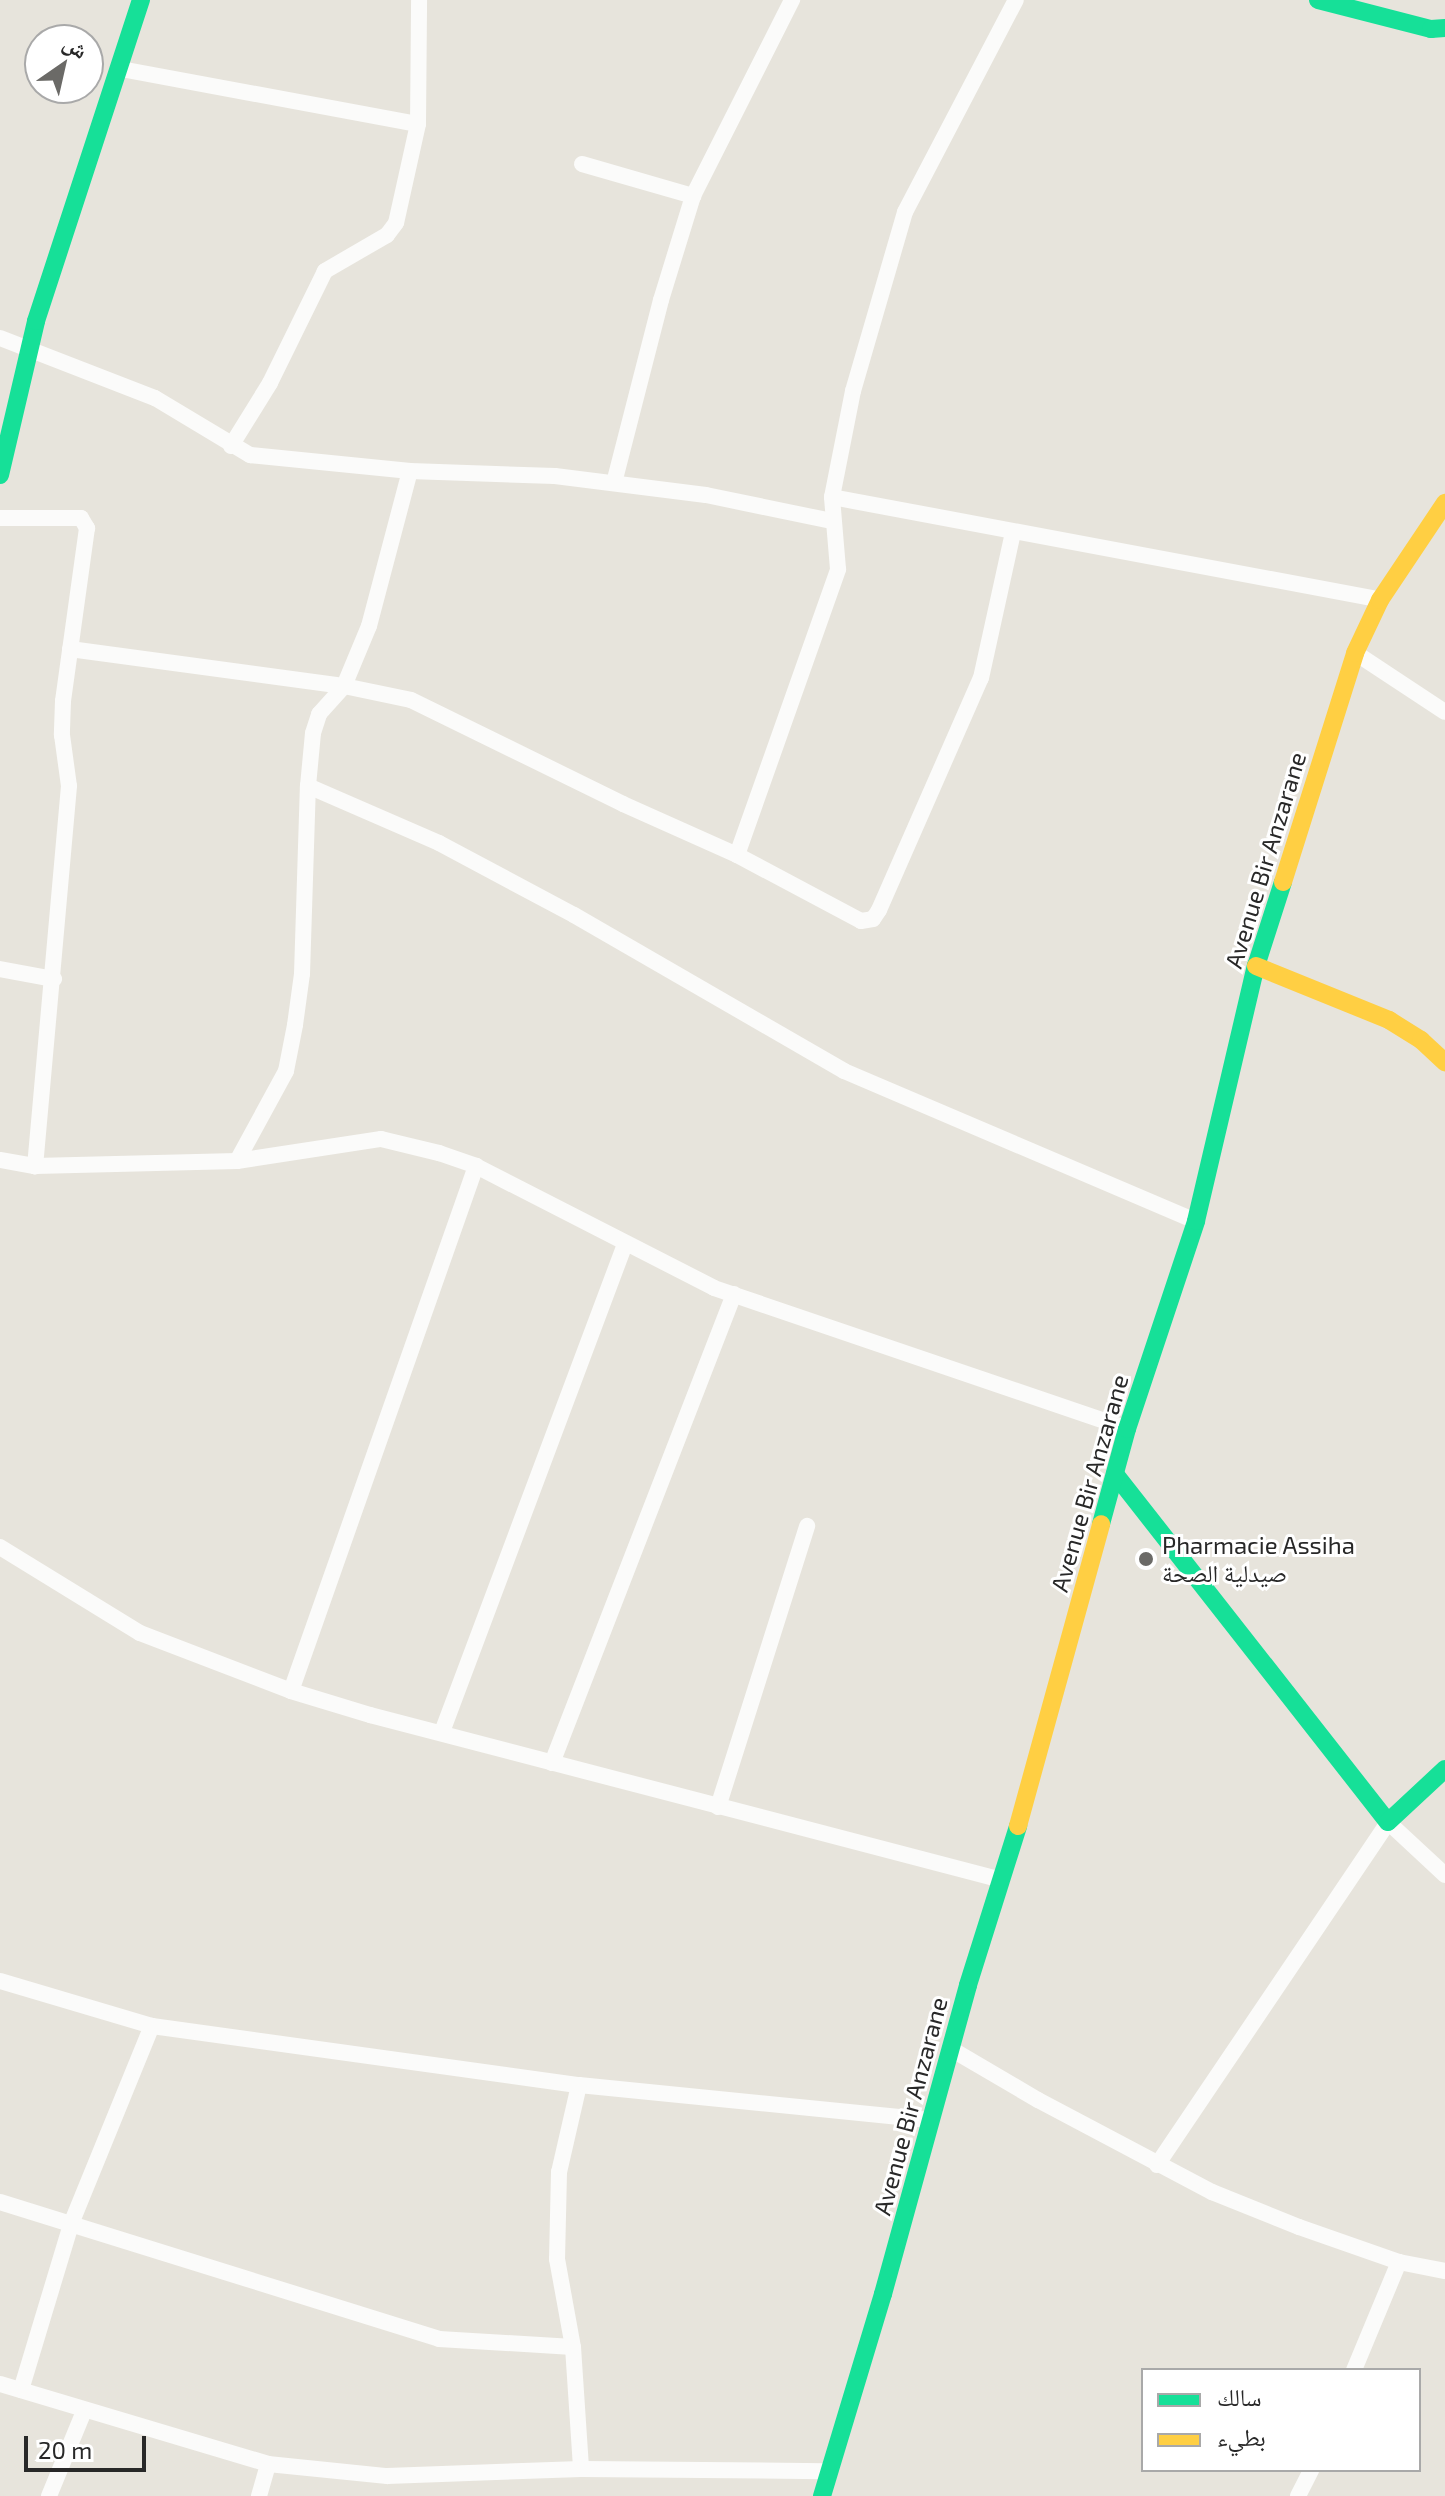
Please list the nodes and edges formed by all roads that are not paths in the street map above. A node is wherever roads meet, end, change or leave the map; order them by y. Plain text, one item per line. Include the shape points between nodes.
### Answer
1 (141, 0) edge
2 (419, 0) edge
3 (792, 0) edge
4 (1016, 0) edge
5 (1318, 0) edge
6 (1445, 28) edge
7 (120, 69) junction
8 (418, 124) junction
9 (582, 164) dead end
10 (693, 196) junction
11 (0, 338) edge
12 (27, 351) junction
13 (231, 446) junction
14 (410, 471) junction
15 (0, 475) edge
16 (614, 483) junction
17 (832, 497) junction
18 (1445, 503) edge
19 (0, 518) edge
20 (831, 521) junction
21 (1013, 532) junction
22 (1380, 600) junction
23 (70, 649) junction
24 (1355, 653) junction
25 (344, 686) junction
26 (1445, 712) edge
27 (308, 786) junction
28 (737, 855) junction
29 (1256, 966) junction
30 (0, 969) edge
31 (54, 979) junction
32 (1445, 1062) edge
33 (0, 1160) edge
34 (237, 1161) junction
35 (35, 1166) junction
36 (476, 1166) junction
37 (1196, 1221) junction
38 (625, 1244) junction
39 (734, 1294) junction
40 (1127, 1429) junction
41 (1115, 1474) junction
42 (807, 1526) dead end
43 (0, 1547) edge
44 (291, 1691) junction
45 (442, 1732) junction
46 (552, 1763) junction
47 (1445, 1769) edge
48 (718, 1807) junction
49 (1388, 1822) junction
50 (1445, 1875) edge
51 (1003, 1881) junction
52 (0, 1981) edge
53 (152, 2026) junction
54 (950, 2048) junction
55 (579, 2085) junction
56 (930, 2120) junction
57 (1157, 2165) junction
58 (0, 2202) edge
59 (71, 2224) junction
60 (1399, 2262) junction
61 (1445, 2271) edge
62 (573, 2347) junction
63 (1355, 2368) edge
64 (0, 2384) edge
65 (21, 2390) junction
66 (84, 2411) junction
67 (268, 2464) junction
68 (581, 2469) junction
69 (830, 2471) junction
70 (1310, 2472) edge
71 (49, 2496) edge
72 (259, 2496) edge
73 (822, 2496) edge
74 (1298, 2496) edge

1 - 7 street
2 - 8 lane
3 - 10 lane
4 - 17 lane via 905,212 853,391
5 - 6 street
7 - 8 lane
7 - 12 street
8 - 13 lane via 396,223 387,235 325,271 270,383
9 - 10 lane
10 - 16 lane
11 - 12 lane
12 - 13 lane via 155,398
12 - 15 street
13 - 14 lane via 250,455
14 - 16 lane
14 - 25 lane via 369,626
16 - 20 lane via 706,495
17 - 20 lane
17 - 21 lane
18 - 22 street, Avenue Bir Anzarane
19 - 23 lane via 86,522
20 - 28 lane via 838,569
21 - 22 lane
21 - 28 lane via 981,678 908,852 873,919 861,921
22 - 24 street, Avenue Bir Anzarane
23 - 25 lane
23 - 31 lane via 62,735 69,786
24 - 26 lane
24 - 29 street, Avenue Bir Anzarane
25 - 27 lane via 319,714
25 - 28 lane via 411,700
27 - 34 lane via 302,974 295,1025 286,1071
27 - 37 lane via 439,843 561,907 844,1071
29 - 32 street via 1389,1020
29 - 37 street, Avenue Bir Anzarane
30 - 31 lane
31 - 35 lane
33 - 35 lane
34 - 35 lane
34 - 36 lane via 381,1139
36 - 38 lane
36 - 44 lane
37 - 40 street, Avenue Bir Anzarane
38 - 39 lane
38 - 45 lane
39 - 40 lane
39 - 46 lane
40 - 41 street, Avenue Bir Anzarane
41 - 49 street
41 - 51 street, Avenue Bir Anzarane
42 - 48 lane
43 - 44 lane via 140,1633
44 - 45 lane
45 - 46 lane
46 - 48 lane
47 - 49 street
48 - 51 lane
49 - 50 lane
49 - 57 lane
51 - 54 street, Avenue Bir Anzarane
52 - 53 lane
53 - 55 lane
53 - 59 lane
54 - 56 street, Avenue Bir Anzarane
54 - 57 lane
55 - 56 lane
55 - 62 lane via 559,2172 557,2259
56 - 69 street, Avenue Bir Anzarane
57 - 60 lane via 1299,2227
58 - 59 lane
59 - 62 lane via 439,2339
59 - 65 lane
60 - 61 lane
60 - 63 lane
62 - 68 lane
64 - 65 lane
65 - 66 lane
66 - 67 lane
66 - 71 lane
67 - 68 lane via 387,2476
67 - 72 lane
68 - 69 lane
69 - 73 street, Avenue Bir Anzarane
70 - 74 lane

